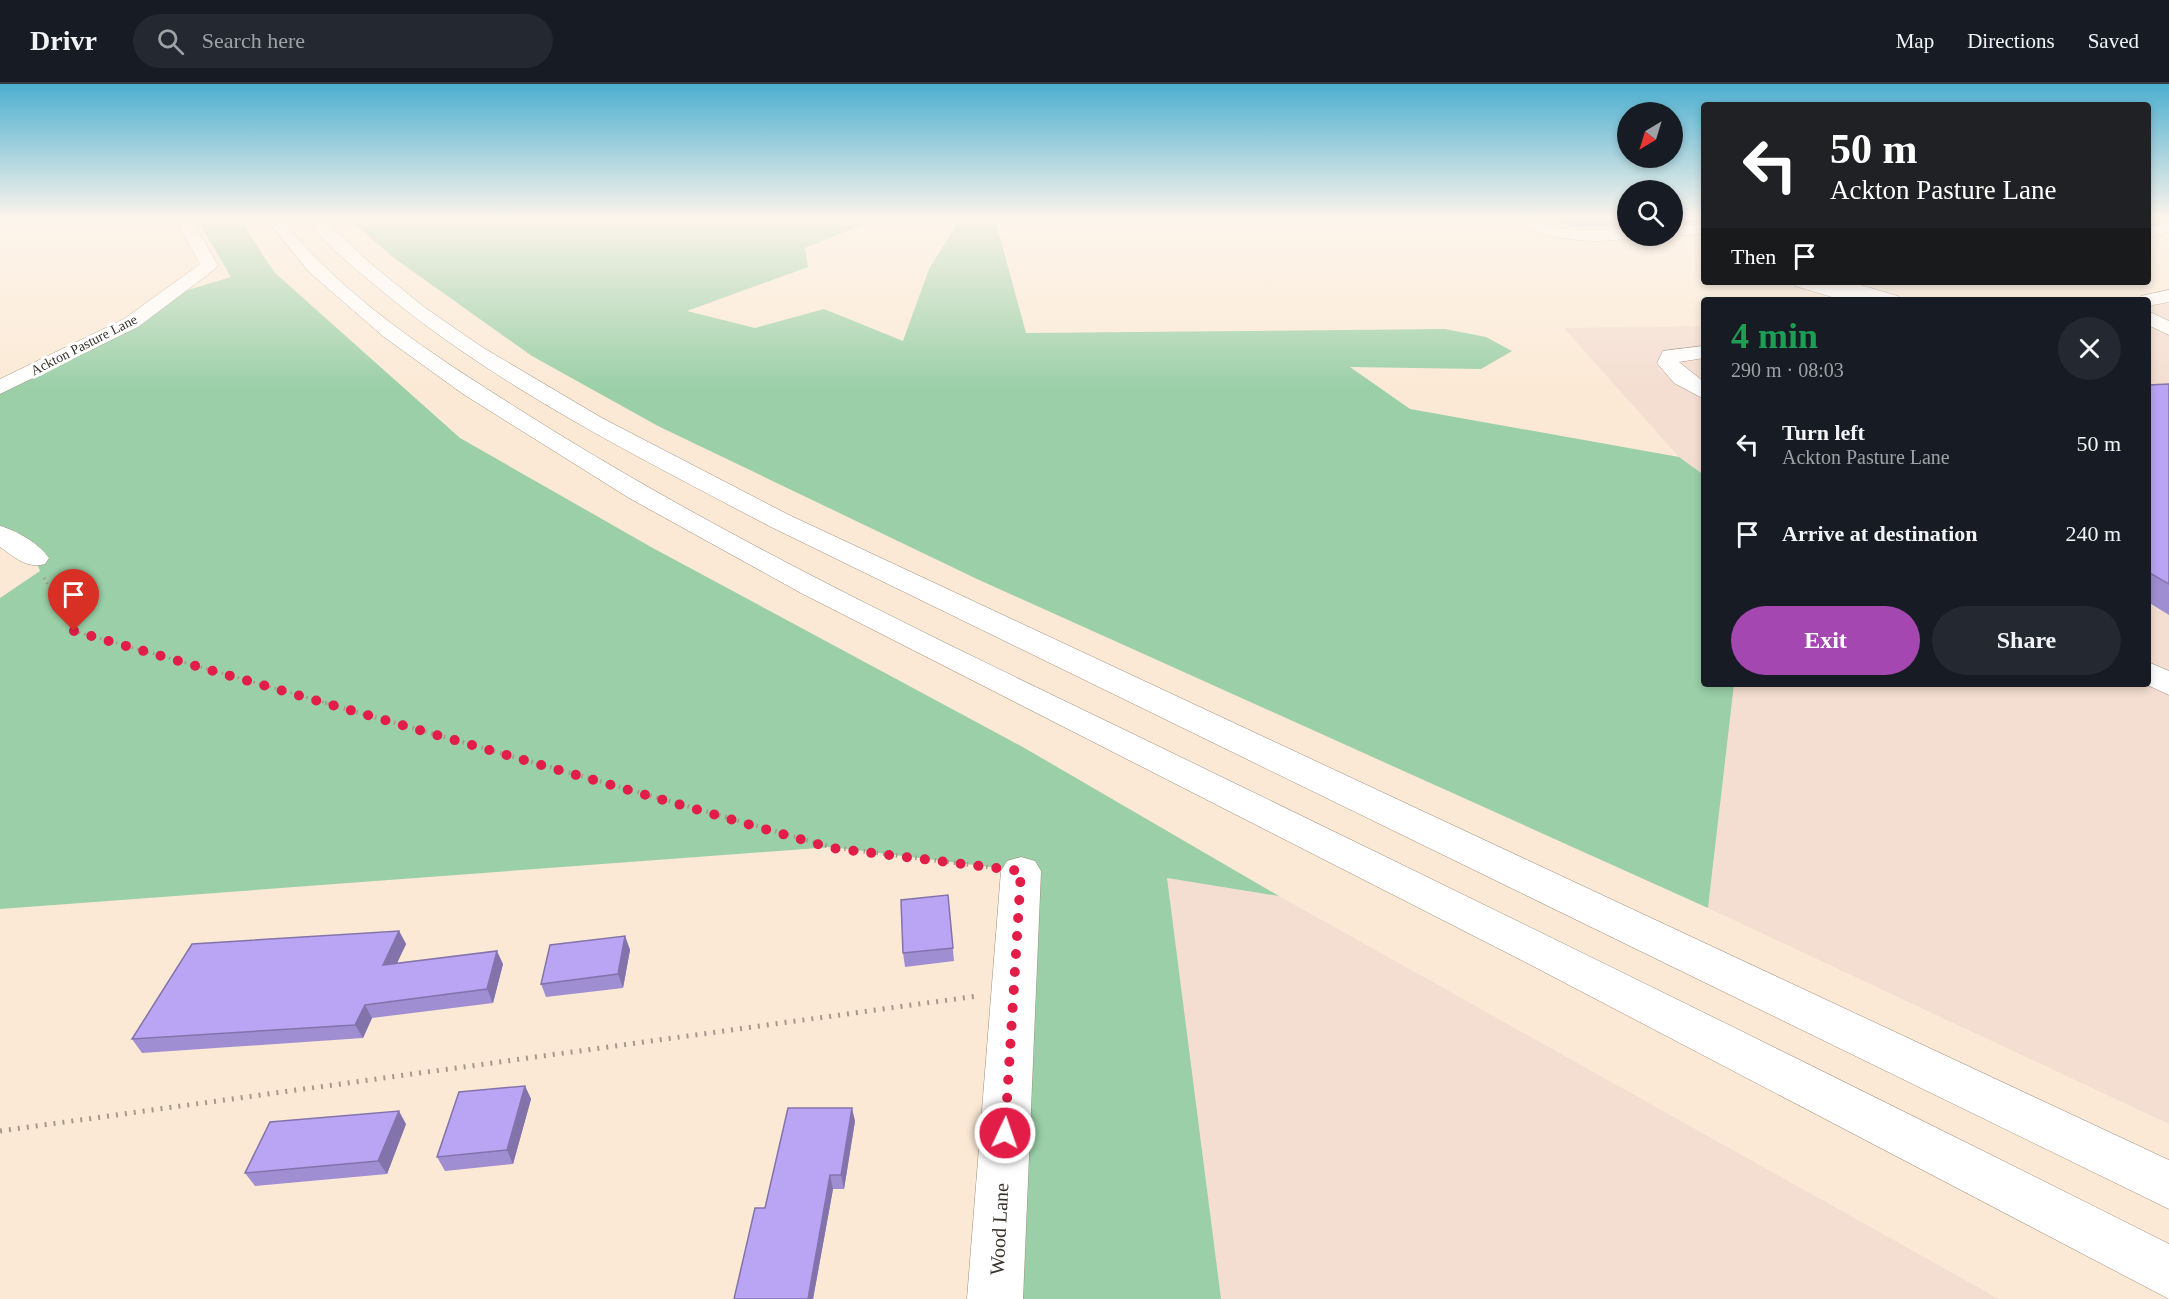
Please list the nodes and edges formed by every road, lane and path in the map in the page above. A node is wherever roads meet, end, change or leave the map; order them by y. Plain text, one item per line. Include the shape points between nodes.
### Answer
1 (195, 276) edge
2 (324, 276) edge
3 (374, 276) edge
4 (1811, 285) edge
5 (1841, 285) dead end
6 (2169, 296) edge
7 (1852, 297) edge
8 (1881, 297) edge
9 (2156, 321) edge
10 (1701, 352) edge
11 (0, 387) edge
12 (1701, 390) edge
13 (0, 534) edge
14 (35, 558) joint
15 (2151, 674) edge
16 (2169, 685) edge
17 (1021, 871) joint
18 (1013, 991) junction
19 (0, 1131) edge
20 (2169, 1185) edge
21 (2169, 1272) edge
22 (995, 1299) edge

1 - 11 main road, Ackton Pasture Lane via 131,323
2 - 21 main road via 389,331 446,372 600,470 782,572
3 - 20 main road via 486,357 618,436 778,520
4 - 7 main road
5 - 8 main road
6 - 9 main road
10 - 12 main road via 1670,355 1668,363
13 - 14 main road
14 - 17 path via 74,631 831,848
15 - 16 main road
17 - 18 main road, Wood Lane
18 - 19 path
18 - 22 main road, Wood Lane

